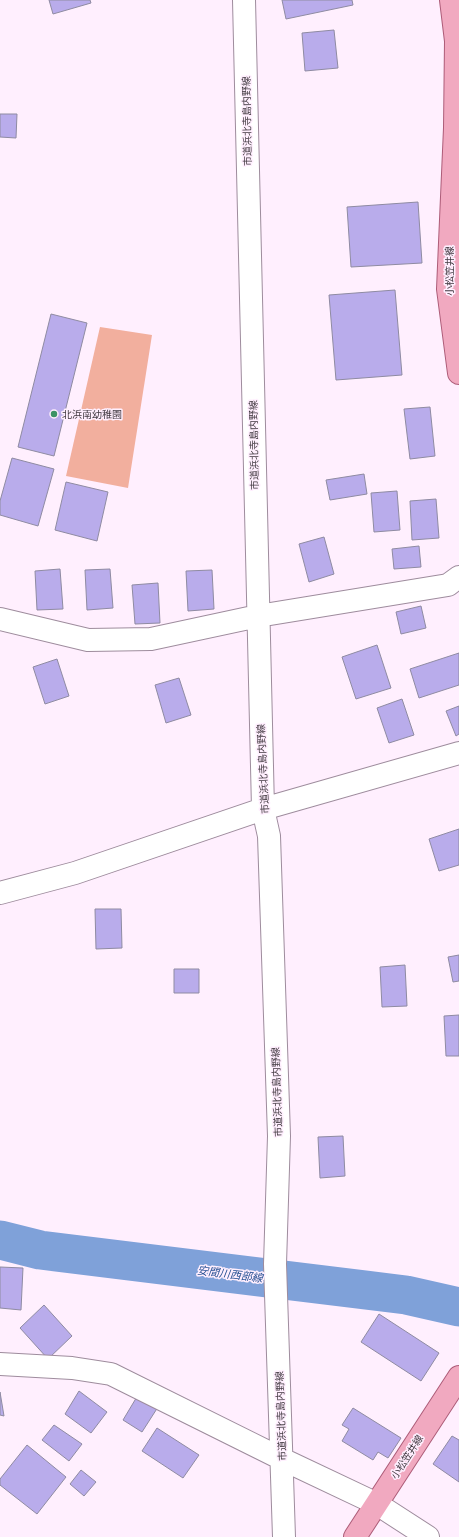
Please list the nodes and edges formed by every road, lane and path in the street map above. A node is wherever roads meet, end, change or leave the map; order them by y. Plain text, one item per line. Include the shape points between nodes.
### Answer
1 (244, 0) edge
2 (451, 0) edge
3 (459, 373) edge
4 (459, 576) edge
5 (258, 616) junction
6 (0, 619) edge
7 (459, 753) edge
8 (263, 809) junction
9 (0, 893) edge
10 (0, 1364) edge
11 (459, 1377) edge
12 (282, 1459) junction
13 (377, 1504) junction
14 (284, 1537) edge
15 (355, 1537) edge
16 (428, 1537) edge

1 - 5 street, 市道浜北寺島内野線
2 - 3 main road, 小松笠井線 via 456,41 448,289
4 - 5 street via 448,586
5 - 6 street via 151,639 104,640 88,640
5 - 8 street, 市道浜北寺島内野線
7 - 8 street
8 - 9 street via 75,873
8 - 12 street, 市道浜北寺島内野線 via 269,836 279,1136 276,1264
10 - 12 street via 72,1368 111,1374
11 - 13 main road, 小松笠井線
12 - 13 street
12 - 14 street, 市道浜北寺島内野線
13 - 15 main road, 小松笠井線
13 - 16 street

